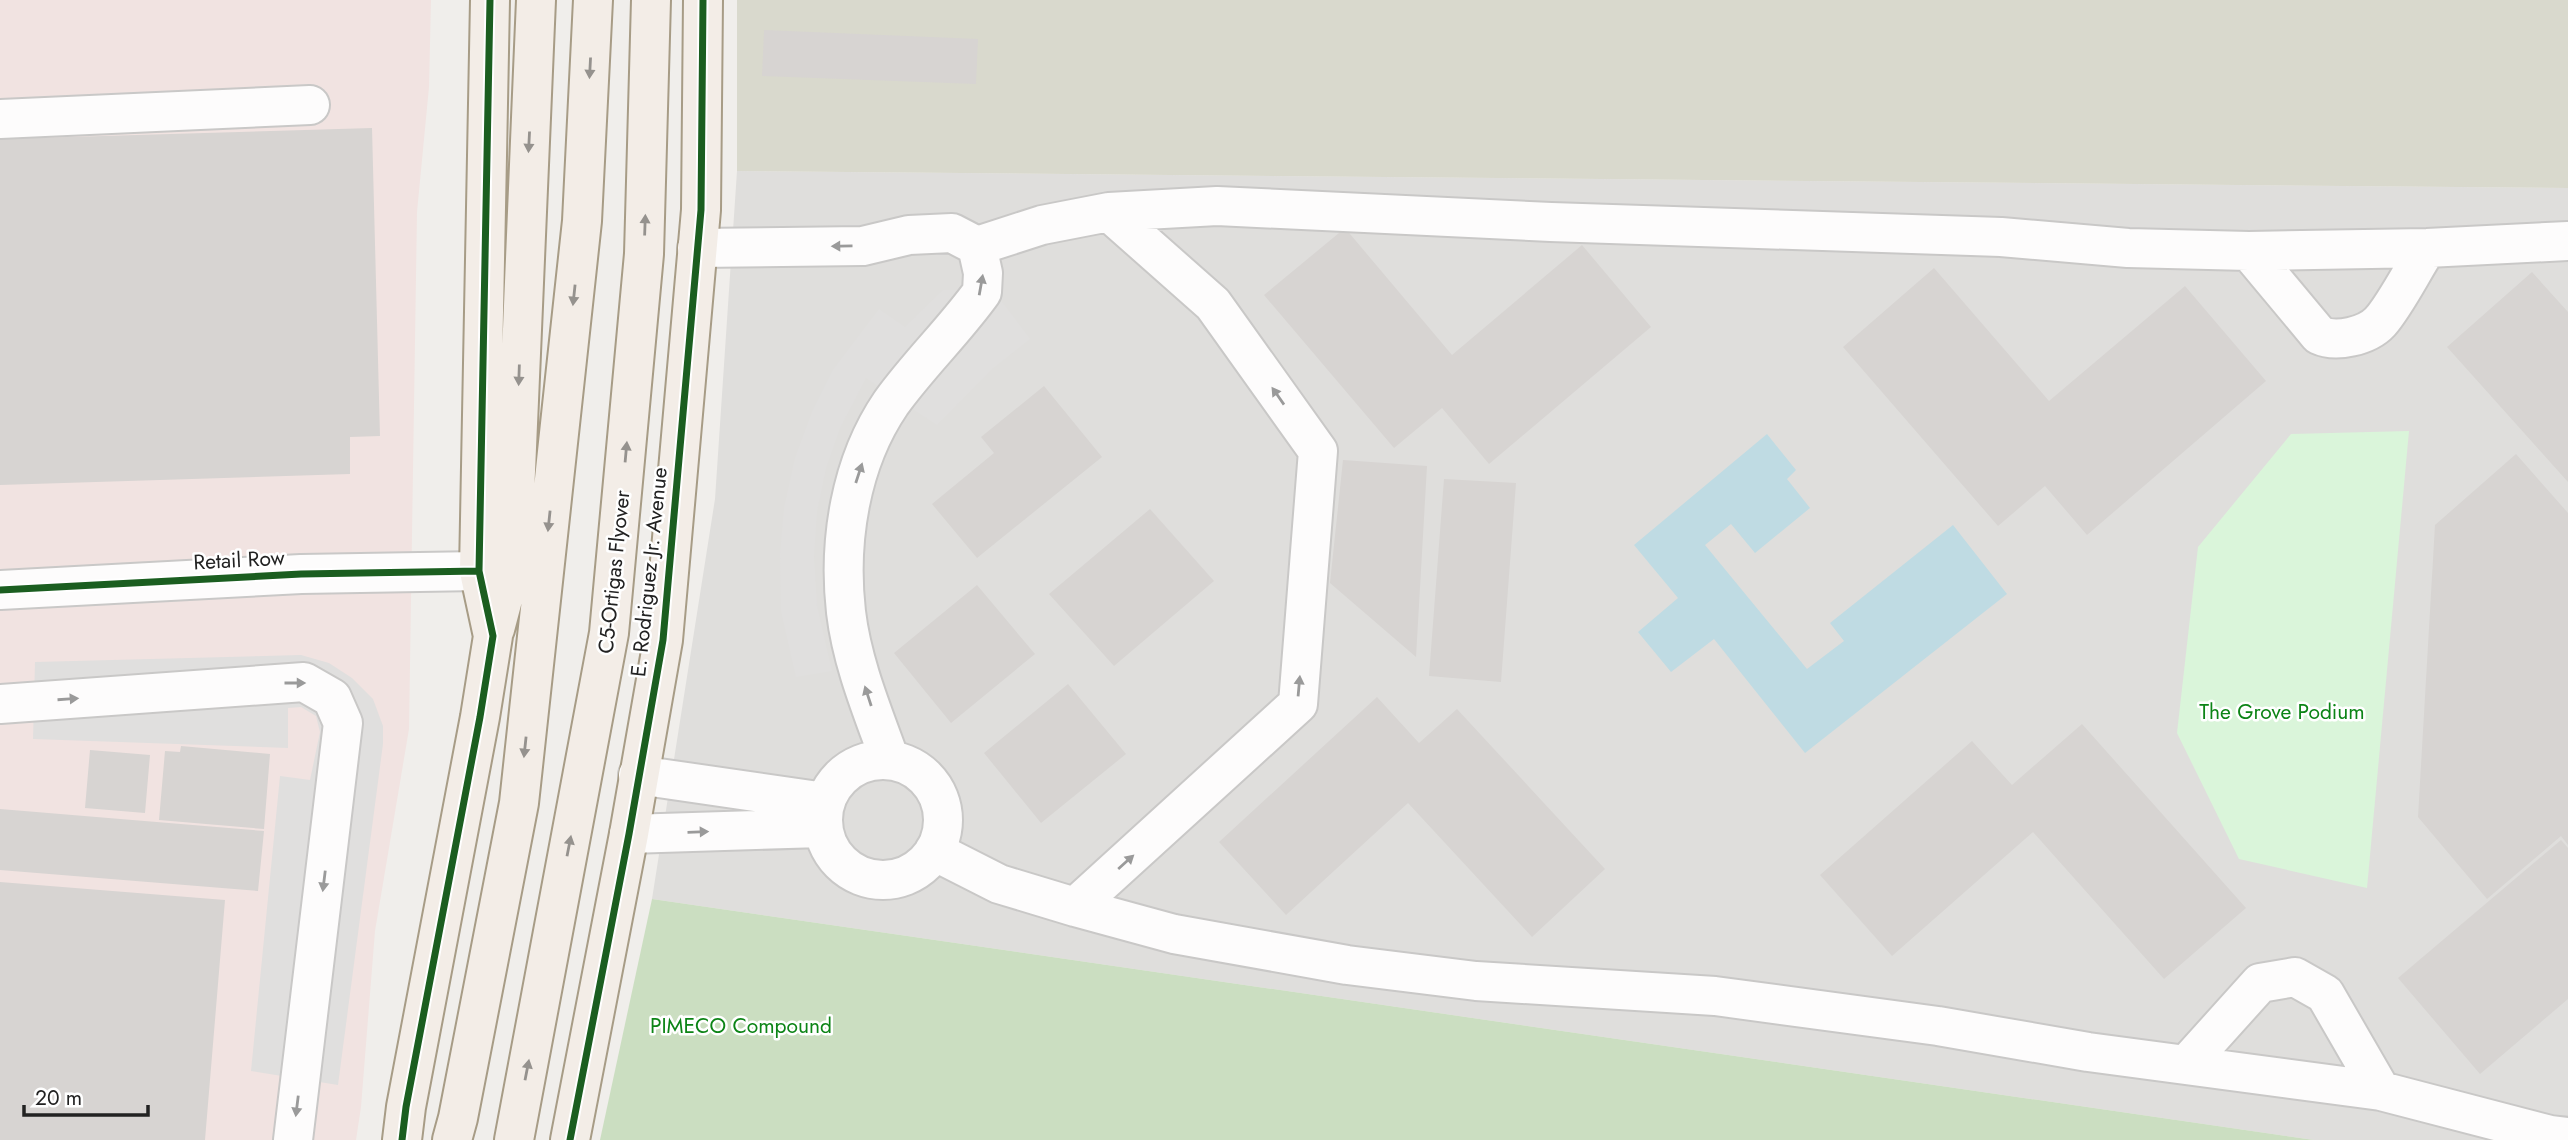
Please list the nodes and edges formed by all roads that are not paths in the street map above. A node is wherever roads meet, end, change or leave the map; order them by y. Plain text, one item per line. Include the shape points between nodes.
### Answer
1 (490, 0) edge
2 (536, 0) edge
3 (593, 0) edge
4 (651, 0) edge
5 (703, 0) edge
6 (310, 106) dead end
7 (0, 119) edge
8 (1108, 212) junction
9 (2568, 242) edge
10 (977, 246) junction
11 (697, 248) junction
12 (2427, 248) junction
13 (2249, 251) junction
14 (479, 570) junction
15 (0, 590) edge
16 (493, 636) junction
17 (1, 695) edge
18 (890, 760) junction
19 (638, 775) junction
20 (824, 815) junction
21 (629, 834) junction
22 (934, 852) junction
23 (1075, 907) junction
24 (2187, 1065) junction
25 (2381, 1091) junction
26 (455, 1129) edge
27 (2568, 1137) edge
28 (514, 1139) edge
29 (293, 1140) edge
30 (402, 1140) edge
31 (570, 1140) edge

1 - 14 main road
2 -> 16 main road via 512,565
3 -> 26 main road via 582,221 519,803
28 -> 4 main road, C5-Ortigas Flyover via 609,633 645,254
5 - 11 main road, E. Rodriguez Jr. Avenue
6 - 7 street
8 - 10 street via 1042,225
8 - 13 street via 1217,205
23 -> 8 street via 1298,704 1318,451 1213,304
9 - 12 street
10 -> 11 street via 953,233 909,234 863,246
18 -> 10 street via 855,658 846,614 845,538 868,443 890,405 982,292
11 - 19 main road, E. Rodriguez Jr. Avenue via 663,640
12 - 13 street
12 - 13 street via 2379,323 2359,335 2327,339
14 - 15 street, Retail Row
14 - 16 main road
16 - 30 main road
17 -> 29 street via 304,682 332,698 343,723
18 - 20 street via 850,770 835,784
18 - 22 street via 925,777 937,793 942,830
19 - 20 street
19 - 21 main road, E. Rodriguez Jr. Avenue
21 -> 20 street
20 - 22 street via 834,855 862,876 886,880 905,876
21 - 31 main road, E. Rodriguez Jr. Avenue
22 - 23 street via 999,884
23 - 24 street via 1174,934 1347,965 1476,981 1715,996
24 - 25 street
24 - 25 street via 2260,983 2295,977 2325,994
25 - 27 street

